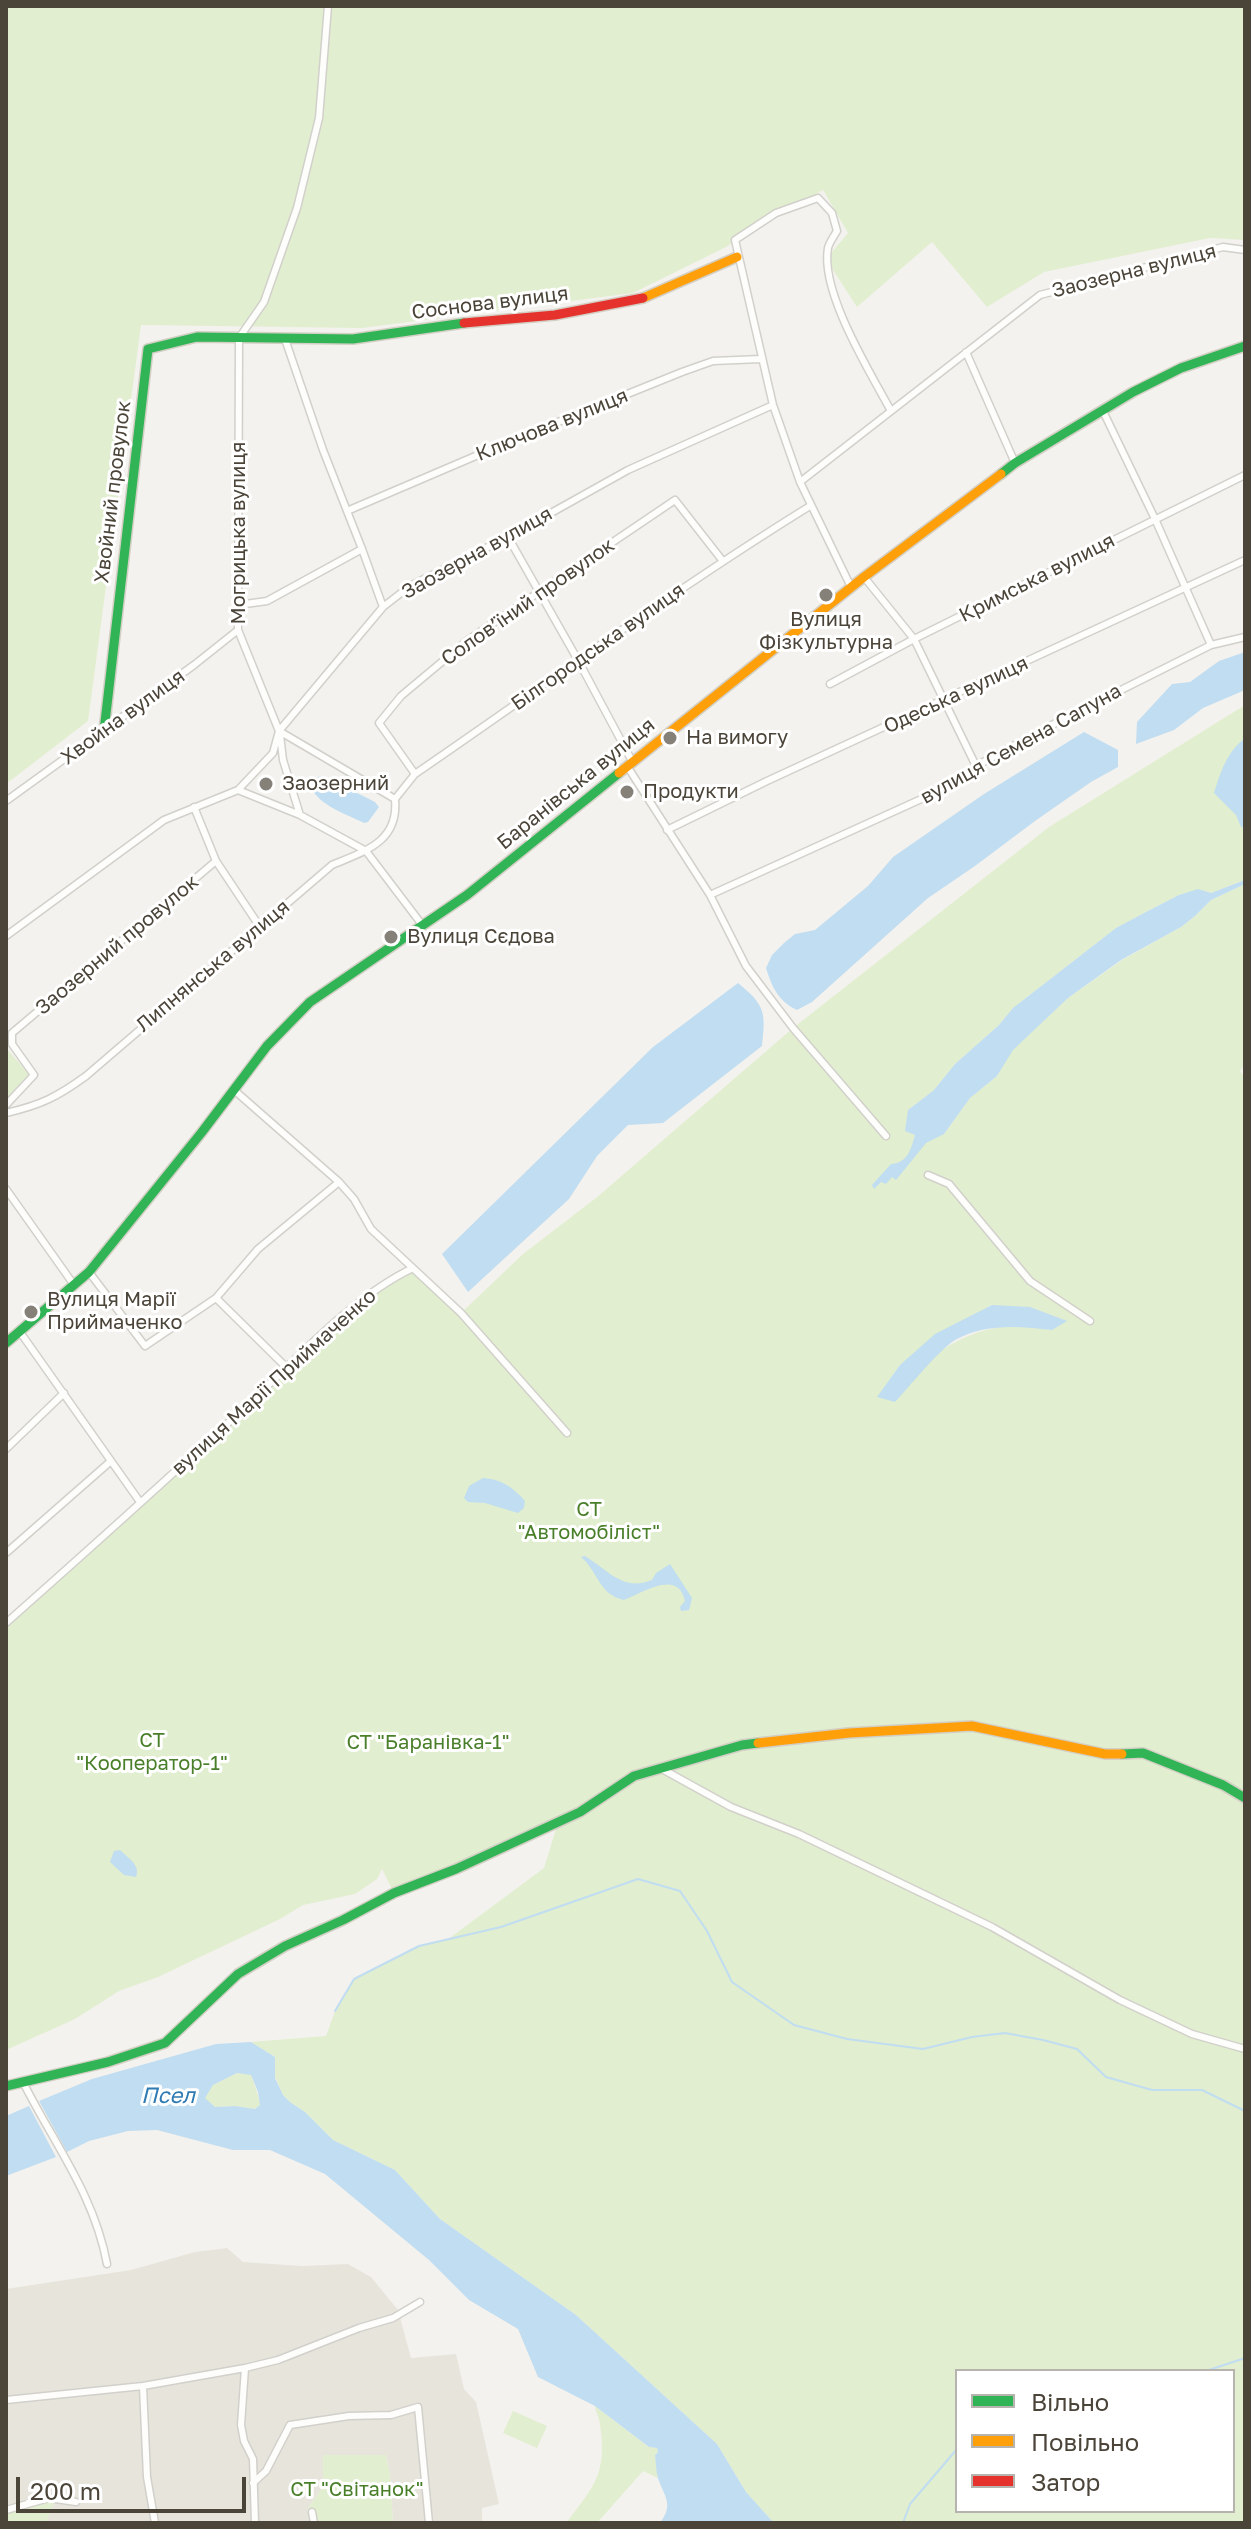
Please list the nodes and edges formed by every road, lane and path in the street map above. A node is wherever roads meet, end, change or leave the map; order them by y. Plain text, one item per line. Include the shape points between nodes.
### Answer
1 (328, 6) edge
2 (1245, 250) edge
3 (737, 257) junction
4 (239, 338) junction
5 (285, 339) junction
6 (1245, 346) edge
7 (966, 352) junction
8 (761, 359) junction
9 (773, 405) junction
10 (1102, 409) junction
11 (891, 411) junction
12 (1015, 463) junction
13 (1245, 475) edge
14 (800, 482) junction
15 (810, 506) junction
16 (347, 511) junction
17 (1155, 519) junction
18 (508, 537) junction
19 (362, 549) junction
20 (722, 560) junction
21 (1245, 560) edge
22 (864, 577) junction
23 (851, 587) junction
24 (1186, 589) junction
25 (539, 591) junction
26 (238, 605) junction
27 (383, 607) junction
28 (238, 630) junction
29 (1245, 637) edge
30 (914, 639) junction
31 (1211, 645) junction
32 (579, 662) junction
33 (830, 684) dead end
34 (944, 700) junction
35 (104, 731) junction
36 (279, 731) junction
37 (630, 763) junction
38 (976, 766) junction
39 (415, 774) junction
40 (238, 790) junction
41 (395, 799) junction
42 (6, 801) edge
43 (194, 807) junction
44 (300, 815) junction
45 (667, 830) junction
46 (366, 851) junction
47 (216, 861) junction
48 (710, 895) junction
49 (424, 926) junction
50 (260, 927) junction
51 (6, 936) edge
52 (234, 1090) junction
53 (6, 1105) edge
54 (6, 1113) edge
55 (886, 1136) dead end
56 (928, 1175) dead end
57 (339, 1182) junction
58 (6, 1189) edge
59 (413, 1268) junction
60 (89, 1272) junction
61 (74, 1285) junction
62 (216, 1298) junction
63 (1090, 1321) dead end
64 (20, 1332) junction
65 (6, 1343) edge
66 (287, 1368) junction
67 (64, 1393) junction
68 (567, 1433) dead end
69 (6, 1449) edge
70 (111, 1461) junction
71 (140, 1502) junction
72 (6, 1553) edge
73 (6, 1623) edge
74 (660, 1768) junction
75 (1245, 1798) edge
76 (1245, 2049) edge
77 (23, 2082) junction
78 (6, 2086) edge
79 (107, 2264) dead end
80 (420, 2302) dead end
81 (245, 2368) junction
82 (143, 2386) junction
83 (6, 2400) edge
84 (253, 2483) junction
85 (76, 2502) dead end
86 (6, 2510) edge
87 (312, 2512) dead end
88 (155, 2523) edge
89 (255, 2523) edge
90 (314, 2523) edge
91 (429, 2523) edge

1 - 4 street via 319,118 297,208 264,302
2 - 7 street, Заозерна вулиця via 1223,247 1040,295
3 - 5 street, Соснова вулиця via 637,301 353,339
3 - 8 street
3 - 11 street via 735,240 776,213 818,198 832,213 837,231 828,247 833,290
4 - 5 street, Соснова вулиця
4 - 26 street, Могрицька вулиця
4 - 35 street, Хвойний провулок via 197,337 148,349
5 - 16 street
6 - 10 street, Баранівська вулиця via 1181,368
7 - 11 street, Заозерна вулиця
7 - 12 street
8 - 9 street
8 - 16 street, Ключова вулиця via 713,361 682,372
9 - 14 street
9 - 18 street, Заозерна вулиця via 628,470
10 - 12 street, Баранівська вулиця
10 - 17 street
11 - 14 street, Заозерна вулиця
12 - 22 street, Баранівська вулиця
13 - 17 street, Кримська вулиця
14 - 15 street
15 - 20 street, Білгородська вулиця
15 - 23 street
16 - 19 street
17 - 24 street
17 - 30 street, Кримська вулиця
18 - 25 street
18 - 27 street, Заозерна вулиця via 410,586
19 - 26 street via 267,601
19 - 27 street
20 - 25 street, Соловʼїний провулок via 675,500
20 - 32 street, Білгородська вулиця
21 - 24 street, Одеська вулиця
22 - 23 street, Баранівська вулиця
22 - 30 street
23 - 37 street, Баранівська вулиця
24 - 31 street
24 - 34 street, Одеська вулиця
25 - 32 street
25 - 39 street, Соловʼїний провулок via 457,649 401,696 379,723
26 - 28 street, Могрицька вулиця
27 - 36 street, Заозерна вулиця
28 - 35 street, Хвойна вулиця
28 - 36 street, Могрицька вулиця
29 - 31 street, вулиця Семена Сапуна
30 - 33 street, Кримська вулиця
30 - 34 street
31 - 38 street, вулиця Семена Сапуна
32 - 37 street
32 - 39 street, Білгородська вулиця
34 - 38 street
34 - 45 street, Одеська вулиця
35 - 42 street, Хвойна вулиця
36 - 40 street, Заозерна вулиця via 273,753
36 - 41 street
36 - 44 street, Могрицька вулиця
37 - 45 street
37 - 49 street, Баранівська вулиця
38 - 48 street, вулиця Семена Сапуна via 961,781
39 - 41 street, Білгородська вулиця
40 - 43 street, Заозерна вулиця
40 - 44 street
41 - 46 street, Липнянська вулиця via 393,823 384,839
43 - 47 street
43 - 51 street, Заозерна вулиця via 164,820
44 - 46 street
45 - 48 street
46 - 49 street
46 - 50 street, Липнянська вулиця via 332,865
47 - 50 street
47 - 53 street, Заозерний провулок via 12,1033 12,1044 34,1075
48 - 55 street via 746,966
49 - 52 street, Баранівська вулиця via 310,1002
50 - 54 street, Липнянська вулиця via 86,1076 57,1097
52 - 57 street
52 - 60 street, Баранівська вулиця
56 - 63 street via 949,1184 1030,1281
57 - 59 street via 371,1229
57 - 62 street via 258,1249
58 - 61 street
59 - 66 street, вулиця Марії Приймаченко via 387,1280 351,1308
59 - 68 street via 461,1313
60 - 61 street, Баранівська вулиця
60 - 62 street via 145,1346
61 - 64 street, Баранівська вулиця
62 - 66 street
64 - 65 street, Баранівська вулиця
64 - 67 street
66 - 71 street, вулиця Марії Приймаченко
67 - 69 street
67 - 70 street
70 - 71 street
70 - 72 street
71 - 73 street, вулиця Марії Приймаченко
74 - 75 street via 742,1745 972,1726 1105,1754 1143,1753
74 - 76 street via 731,1807 992,1927 1120,2000 1192,2034
74 - 77 street via 634,1776 580,1812 285,1946 238,1974 165,2043
77 - 78 street
77 - 79 street via 78,2178 101,2233
80 - 81 street via 393,2318
81 - 82 street
81 - 84 street via 241,2425 253,2459
82 - 83 street
82 - 88 street
84 - 89 street
84 - 91 street via 266,2471 290,2425 391,2415 418,2407
85 - 86 street via 49,2498
87 - 90 street

